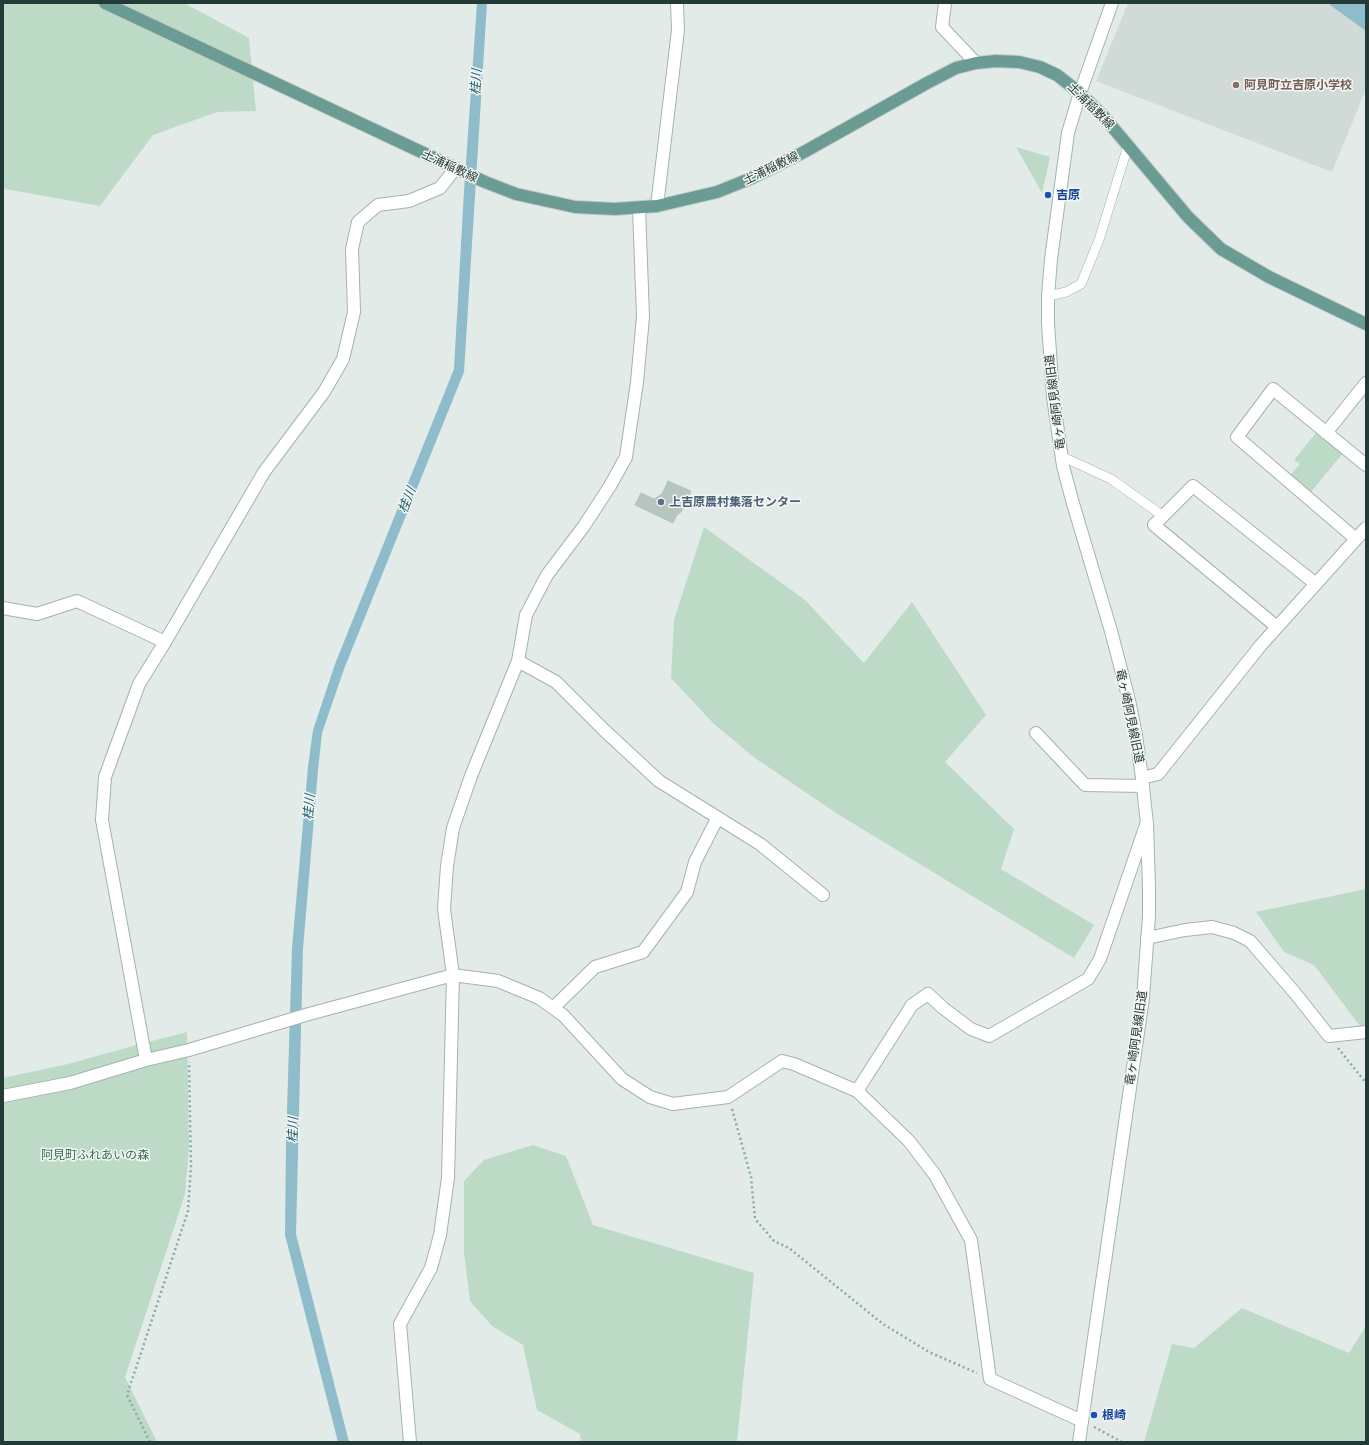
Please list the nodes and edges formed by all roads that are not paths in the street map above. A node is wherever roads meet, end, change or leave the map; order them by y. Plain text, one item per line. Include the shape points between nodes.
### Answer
1 (106, 3) edge
2 (677, 3) edge
3 (945, 3) edge
4 (1112, 3) edge
5 (976, 63) junction
6 (1080, 92) junction
7 (1128, 146) junction
8 (455, 169) junction
9 (657, 206) junction
10 (639, 208) junction
11 (1048, 296) junction
12 (1366, 324) edge
13 (1365, 387) edge
14 (1326, 432) junction
15 (1062, 456) junction
16 (1366, 465) edge
17 (1163, 516) junction
18 (1366, 528) edge
19 (1356, 539) junction
20 (1316, 584) junction
21 (3, 608) edge
22 (1277, 627) junction
23 (165, 642) junction
24 (518, 661) junction
25 (1036, 733) dead end
26 (1143, 782) junction
27 (717, 819) junction
28 (1147, 824) junction
29 (823, 895) dead end
30 (1147, 938) junction
31 (453, 975) junction
32 (553, 1008) junction
33 (1366, 1032) edge
34 (146, 1060) junction
35 (858, 1091) junction
36 (3, 1096) edge
37 (1082, 1421) junction
38 (410, 1442) edge
39 (1079, 1442) edge

1 - 8 main road, 土浦稲敷線
2 - 9 street via 678,30
3 - 5 street via 942,28
4 - 6 street, 竜ヶ崎阿見線旧道
5 - 6 main road, 土浦稲敷線 via 1020,62 1040,67
5 - 9 main road, 土浦稲敷線 via 956,68 752,178 717,192
6 - 7 main road, 土浦稲敷線
6 - 11 street, 竜ヶ崎阿見線旧道 via 1068,134
7 - 11 lane via 1099,240 1081,284 1066,292
7 - 12 main road, 土浦稲敷線 via 1188,217 1221,249 1269,277
8 - 10 main road, 土浦稲敷線 via 516,194 576,208
8 - 23 street via 440,188 409,200 378,205 358,222 352,249 354,312 343,359 324,392 264,472
9 - 10 main road, 土浦稲敷線
10 - 24 street via 643,318 638,382 626,457 584,526 547,575 526,615
11 - 15 street, 竜ヶ崎阿見線旧道 via 1051,374
13 - 14 street
14 - 16 street
14 - 19 street via 1273,389 1237,437
15 - 17 lane via 1111,480
15 - 26 street, 竜ヶ崎阿見線旧道 via 1072,500 1129,700
17 - 20 street via 1193,486
17 - 22 street via 1154,525
18 - 19 street
19 - 20 street
20 - 22 street
21 - 23 street via 37,614 77,601
22 - 26 street via 1158,774
23 - 34 street via 139,684 120,734 105,778 102,820
24 - 27 street via 556,682 659,782
24 - 31 street via 471,776 453,828 446,866 444,910
25 - 26 street via 1085,785
26 - 28 street, 竜ヶ崎阿見線旧道
27 - 29 street via 760,844
27 - 32 street via 695,862 687,892 643,952 594,967
28 - 30 street, 竜ヶ崎阿見線旧道
28 - 35 street via 1100,959 1088,979 989,1036 971,1029 928,994 912,1005
30 - 33 street via 1212,927 1234,933 1250,941 1329,1036
30 - 37 street, 竜ヶ崎阿見線旧道 via 1143,998
31 - 32 street via 498,981 539,998
31 - 34 street
31 - 38 street via 448,1178 440,1235 431,1268 400,1324
32 - 35 street via 563,1015 622,1079 650,1097 674,1104 728,1096 782,1061
34 - 36 street via 70,1082
35 - 37 street via 909,1141 935,1175 971,1240 990,1379
37 - 39 street, 竜ヶ崎阿見線旧道

